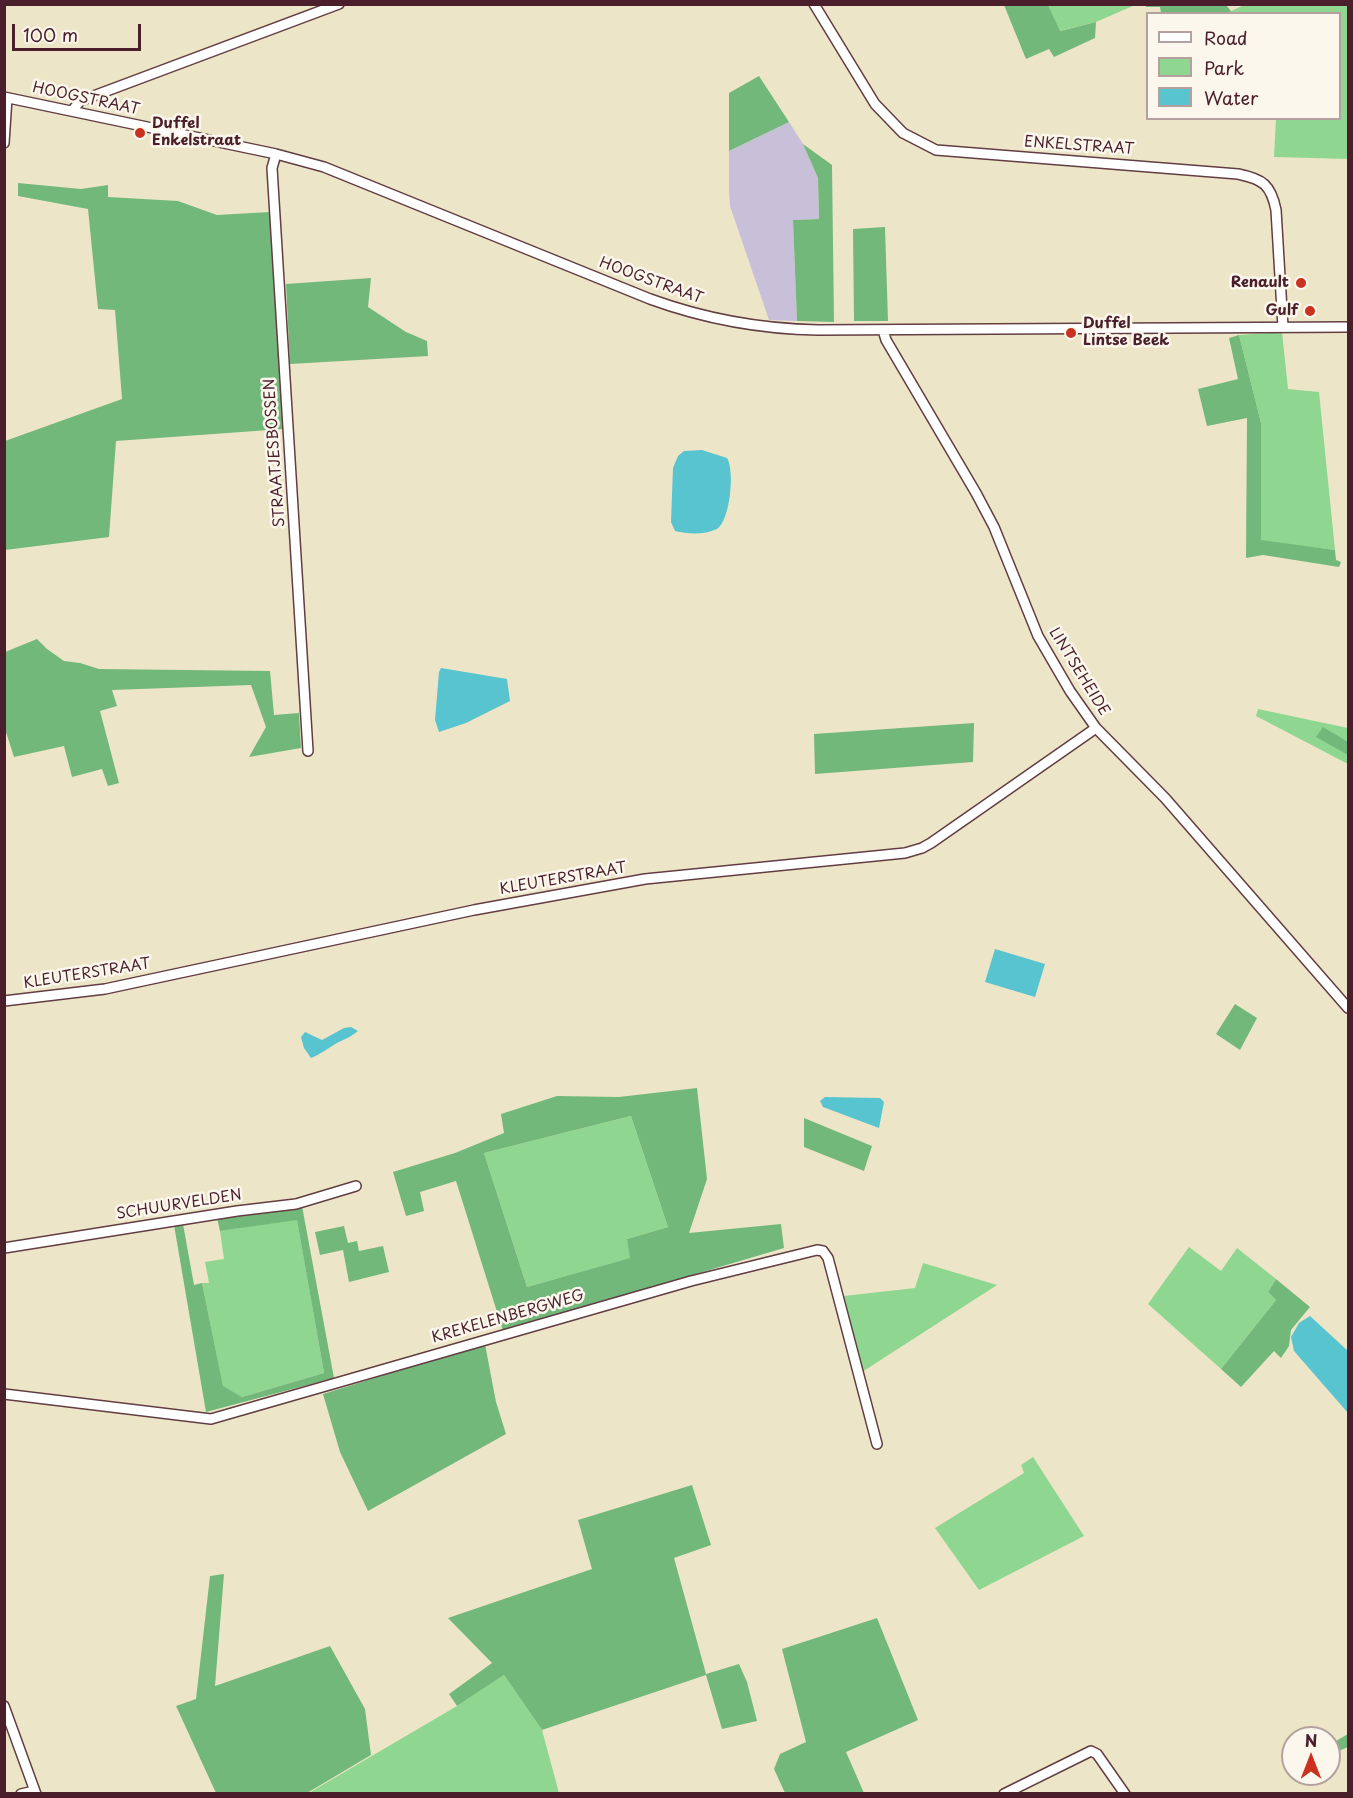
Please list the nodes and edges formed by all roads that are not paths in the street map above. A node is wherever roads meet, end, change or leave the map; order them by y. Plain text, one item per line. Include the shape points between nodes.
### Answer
1 (339, 4) edge
2 (814, 4) edge
3 (6, 98) edge
4 (72, 111) junction
5 (4, 143) edge
6 (276, 154) junction
7 (1282, 327) junction
8 (1348, 327) edge
9 (883, 330) junction
10 (1096, 728) junction
11 (308, 751) dead end
12 (4, 1001) edge
13 (1348, 1008) edge
14 (357, 1186) dead end
15 (4, 1248) edge
16 (4, 1394) edge
17 (877, 1444) dead end
18 (4, 1706) edge
19 (35, 1792) edge
20 (21, 1794) edge
21 (1004, 1794) edge
22 (1125, 1794) edge

1 - 4 street via 80,101
2 - 7 street, ENKELSTRAAT via 875,104 903,133 936,150 1254,177 1268,187 1276,210
3 - 4 street, HOOGSTRAAT
3 - 5 street, HOOGSTRAAT
4 - 6 street, HOOGSTRAAT
6 - 9 street, HOOGSTRAAT via 371,185 679,310 772,328
6 - 11 street, STRAATJESBOSSEN via 273,180
7 - 8 street, HOOGSTRAAT
7 - 9 street, HOOGSTRAAT
9 - 10 street, LINTSEHEIDE via 994,527 1038,636
10 - 12 street, KLEUTERSTRAAT via 931,843 905,853 645,879 474,910 105,988
10 - 13 street, LINTSEHEIDE via 1165,798
14 - 15 street, SCHUURVELDEN via 296,1204
16 - 17 street, KREKELENBERGWEG via 211,1419 691,1281 817,1250 828,1258
18 - 19 street
19 - 20 street
21 - 22 street via 1091,1751

